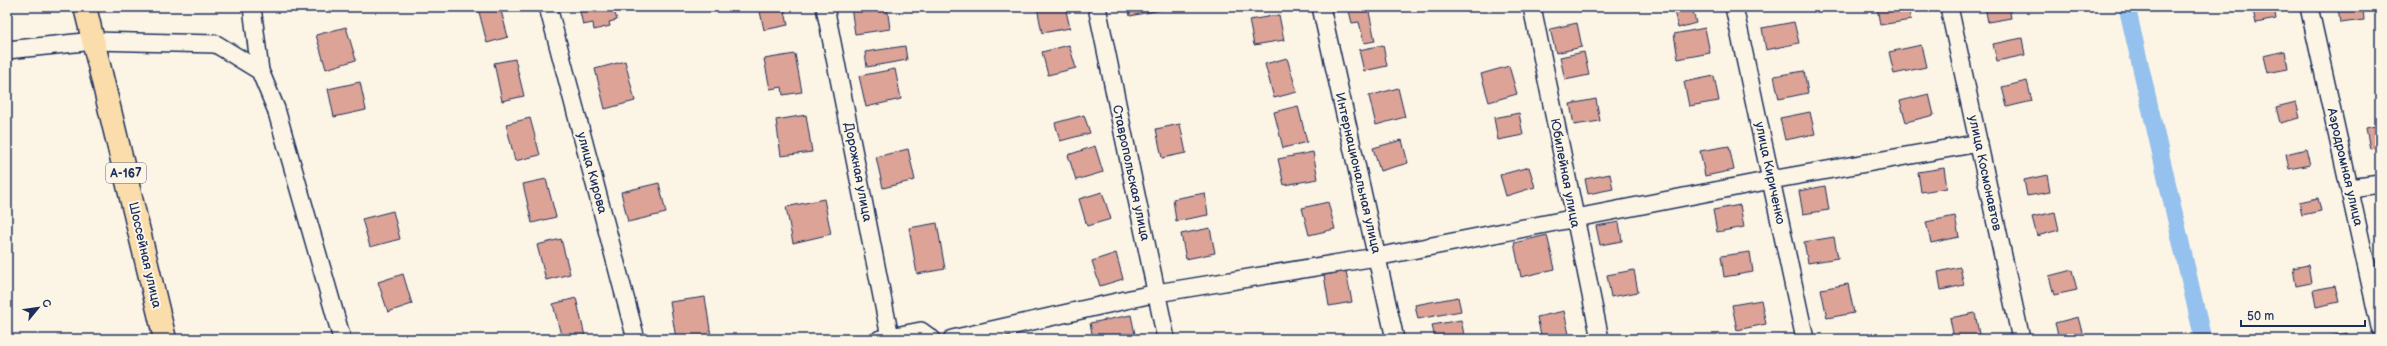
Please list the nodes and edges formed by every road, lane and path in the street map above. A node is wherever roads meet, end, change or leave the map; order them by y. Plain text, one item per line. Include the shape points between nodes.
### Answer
1 (85, 7) edge
2 (252, 7) edge
3 (548, 7) edge
4 (825, 7) edge
5 (1096, 7) edge
6 (1321, 7) edge
7 (1532, 7) edge
8 (1734, 7) edge
9 (1949, 7) edge
10 (2309, 7) edge
11 (94, 41) junction
12 (7, 50) edge
13 (260, 71) junction
14 (1979, 143) junction
15 (1771, 180) junction
16 (2380, 184) edge
17 (2350, 188) junction
18 (1574, 218) junction
19 (1376, 257) junction
20 (1157, 293) junction
21 (2380, 328) edge
22 (885, 338) edge
23 (165, 339) edge
24 (342, 339) edge
25 (636, 339) edge
26 (932, 339) edge
27 (952, 339) edge
28 (1166, 339) edge
29 (1395, 339) edge
30 (1600, 339) edge
31 (1805, 339) edge
32 (2021, 339) edge

1 - 11 highway, Шоссейная улица / А-167
2 - 13 street
3 - 25 street, улица Кирова
4 - 22 street, Дорожная улица
5 - 20 street, Ставропольская улица
6 - 19 street, Интернациональная улица
7 - 18 street, Юбилейная улица
8 - 15 street, улица Кириченко
9 - 14 street, улица Космонавтов
10 - 17 street, Аэродромная улица
11 - 12 street
11 - 13 street via 216,44
11 - 23 highway, Шоссейная улица / А-167
13 - 24 street via 276,109
14 - 15 street
14 - 32 street, улица Космонавтов
15 - 18 street
15 - 31 street, улица Кириченко
16 - 17 street
17 - 21 street, Аэродромная улица
18 - 19 street
18 - 30 street, Юбилейная улица
19 - 20 street
19 - 29 street, Интернациональная улица
20 - 27 street
20 - 28 street, Ставропольская улица
22 - 26 street via 921,331

